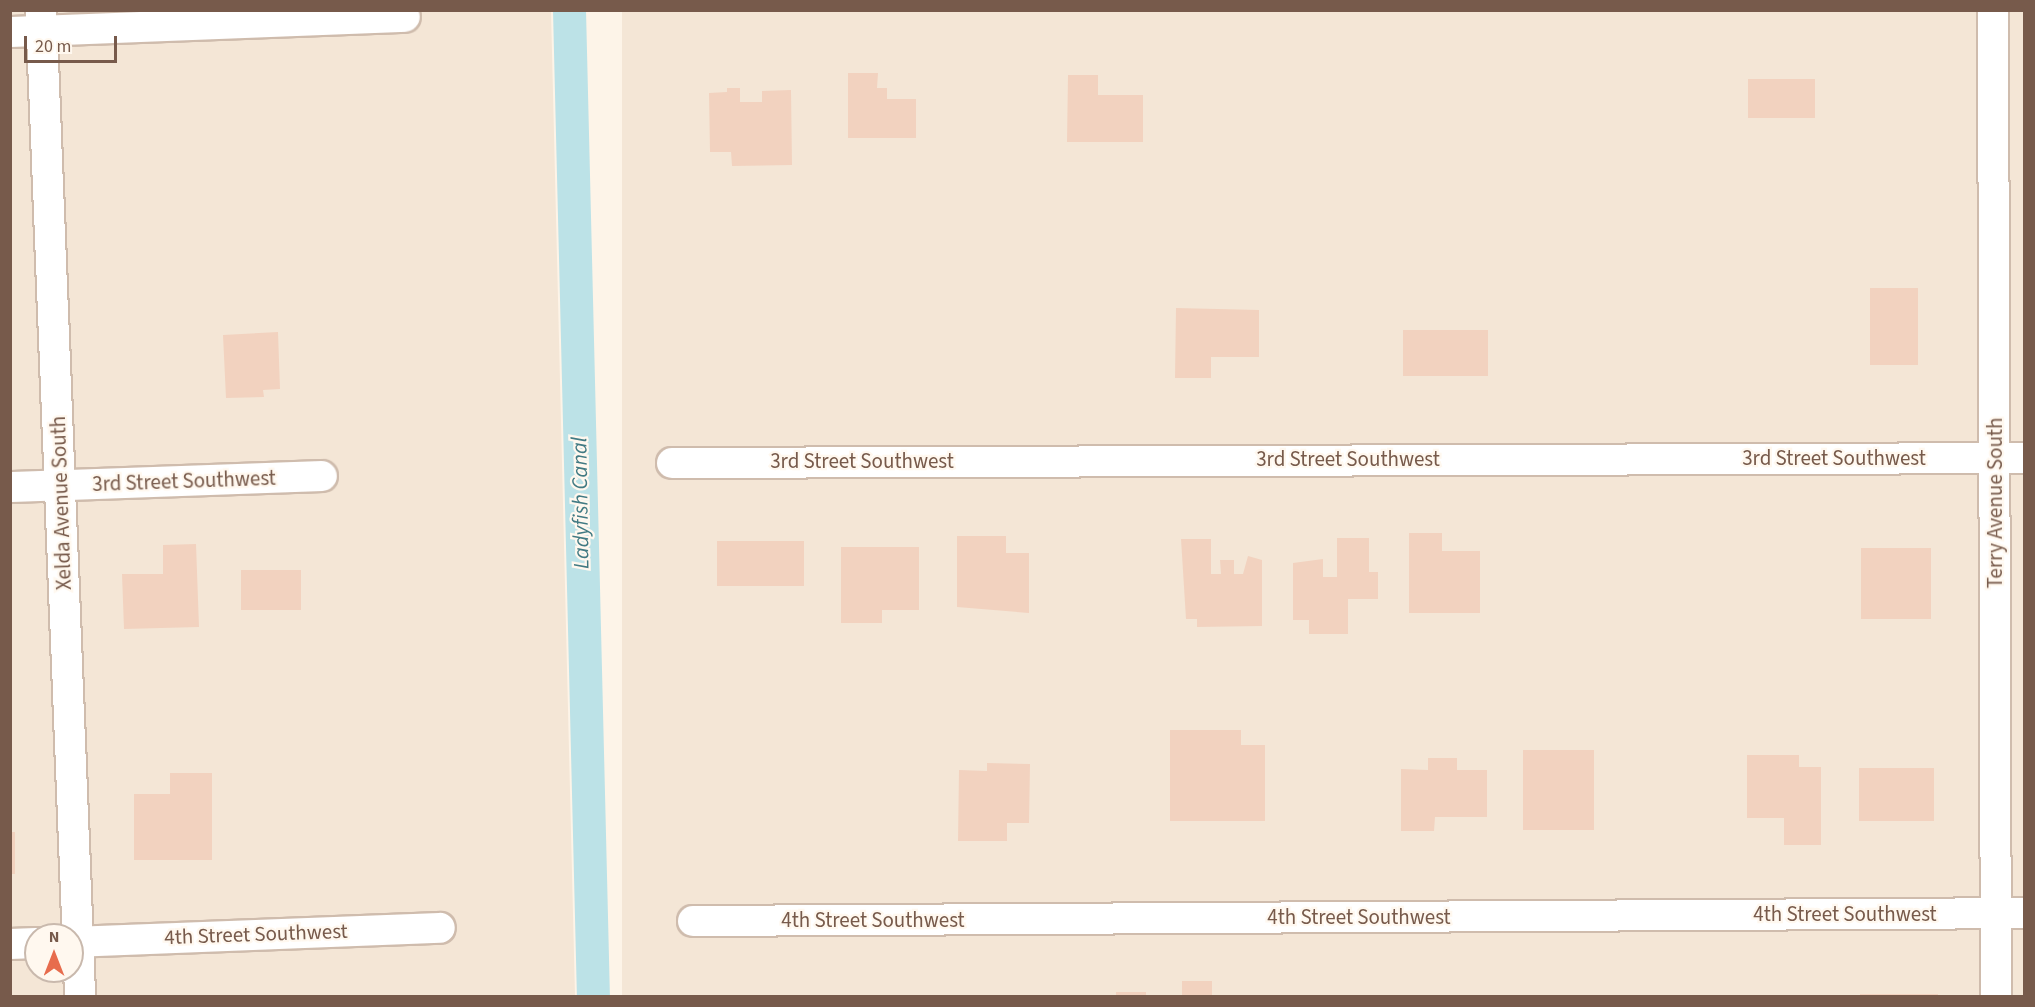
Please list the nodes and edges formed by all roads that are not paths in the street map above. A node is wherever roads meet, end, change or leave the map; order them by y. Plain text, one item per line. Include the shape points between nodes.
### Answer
1 (1993, 10) edge
2 (405, 17) dead end
3 (42, 21) edge
4 (10, 32) edge
5 (1995, 457) junction
6 (2025, 458) edge
7 (672, 463) dead end
8 (322, 476) dead end
9 (61, 485) junction
10 (10, 487) edge
11 (2010, 913) edge
12 (693, 921) dead end
13 (74, 923) edge
14 (440, 928) dead end
15 (84, 941) edge
16 (1996, 996) edge

1 - 5 street, Terry Avenue South
2 - 3 street
3 - 4 street
3 - 9 street, Xelda Avenue South
5 - 6 street, 3rd Street Southwest
5 - 7 street, 3rd Street Southwest
5 - 11 street, Terry Avenue South
8 - 9 street, 3rd Street Southwest
9 - 10 street, 3rd Street Southwest
9 - 13 street, Xelda Avenue South
11 - 12 street, 4th Street Southwest
11 - 16 street, Terry Avenue South
14 - 15 street, 4th Street Southwest

